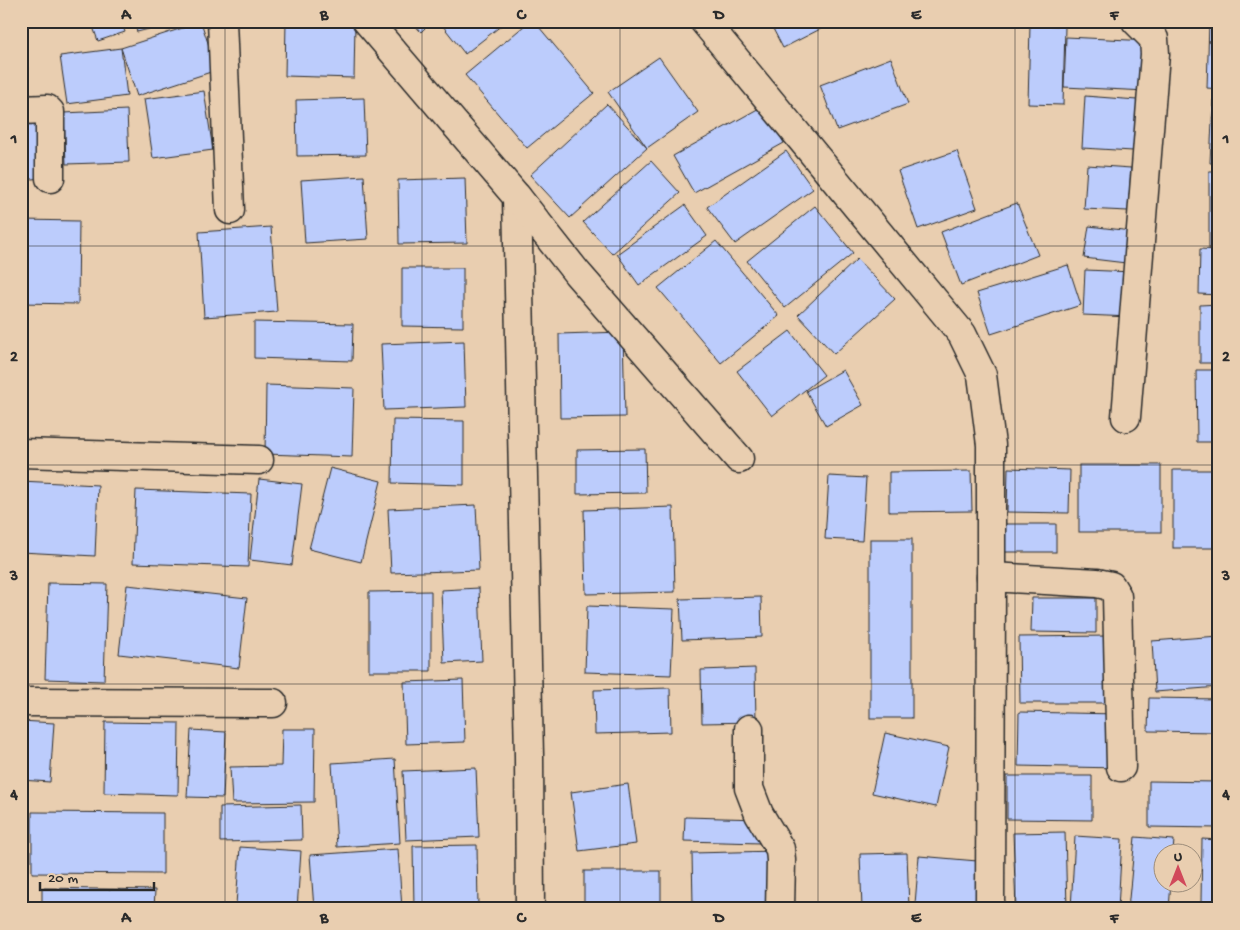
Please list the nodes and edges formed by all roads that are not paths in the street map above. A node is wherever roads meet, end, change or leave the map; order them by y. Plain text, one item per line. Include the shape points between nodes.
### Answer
1 (222, 21) edge
2 (367, 21) edge
3 (704, 21) edge
4 (1136, 21) edge
5 (21, 110) edge
6 (50, 178) dead end
7 (517, 197) junction
8 (230, 210) dead end
9 (1126, 417) dead end
10 (21, 454) edge
11 (260, 460) dead end
12 (739, 460) dead end
13 (991, 577) junction
14 (21, 702) edge
15 (273, 704) dead end
16 (749, 729) dead end
17 (1121, 767) dead end
18 (530, 909) edge
19 (780, 909) edge
20 (990, 909) edge

1 - 8 street
2 - 7 street
3 - 13 street via 962,334 982,375 991,445
4 - 9 street via 1154,39 1155,54
5 - 6 street via 47,109 50,112
7 - 12 street via 577,273
7 - 18 street
10 - 11 street
13 - 17 street via 1111,586 1117,596
13 - 20 street
14 - 15 street
16 - 19 street via 748,788 780,849

